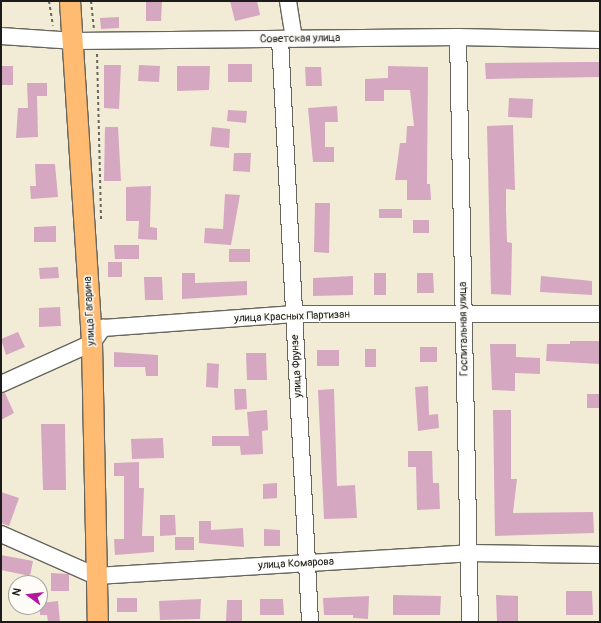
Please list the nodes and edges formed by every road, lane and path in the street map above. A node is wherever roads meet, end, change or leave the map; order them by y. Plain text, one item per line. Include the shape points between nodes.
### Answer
1 (49, 1) edge
2 (70, 1) edge
3 (288, 1) edge
4 (1, 36) edge
5 (458, 37) junction
6 (54, 38) junction
7 (287, 39) junction
8 (600, 40) edge
9 (75, 41) junction
10 (294, 314) junction
11 (464, 314) junction
12 (600, 314) edge
13 (92, 343) junction
14 (1, 384) edge
15 (1, 534) edge
16 (469, 553) junction
17 (600, 555) edge
18 (308, 563) junction
19 (96, 576) junction
20 (98, 622) edge
21 (310, 622) edge
22 (470, 622) edge

1 - 6 path
2 - 9 main road, улица Гагарина
3 - 7 street, улица Фрунзе
4 - 6 street, Советская улица
5 - 7 street, Советская улица
5 - 8 street, Советская улица
5 - 11 street, Госпитальная улица
6 - 9 street, Советская улица
7 - 9 street, Советская улица
7 - 10 street, улица Фрунзе
9 - 13 main road, улица Гагарина
10 - 11 street, улица Красных Партизан
10 - 13 street, улица Красных Партизан via 103,328
10 - 18 street, улица Фрунзе
11 - 12 street, улица Красных Партизан
11 - 16 street, Госпитальная улица
13 - 14 street, улица Красных Партизан
13 - 19 main road, улица Гагарина
15 - 19 street, улица Комарова
16 - 17 street, улица Комарова
16 - 18 street, улица Комарова
16 - 22 street, Госпитальная улица
18 - 19 street, улица Комарова
18 - 21 street, улица Фрунзе
19 - 20 main road, улица Гагарина

